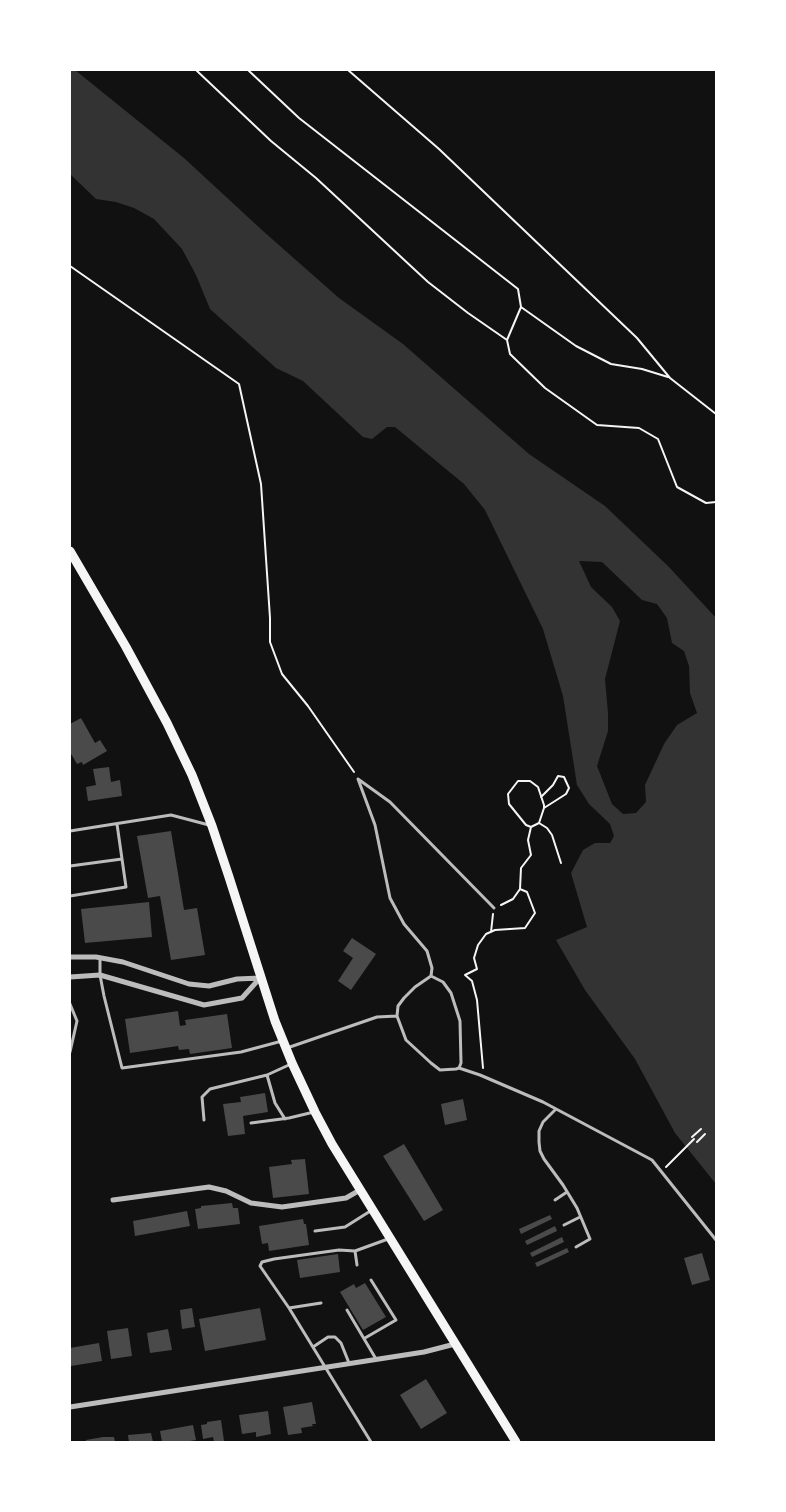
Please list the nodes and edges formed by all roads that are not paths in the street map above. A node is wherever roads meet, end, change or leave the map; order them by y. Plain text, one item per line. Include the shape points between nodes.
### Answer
1 (70, 551) edge
2 (117, 824) junction
3 (212, 826) junction
4 (70, 831) edge
5 (122, 859) junction
6 (70, 866) edge
7 (70, 896) edge
8 (494, 908) road end
9 (70, 955) edge
10 (100, 958) junction
11 (100, 975) junction
12 (431, 976) junction
13 (70, 977) edge
14 (260, 978) junction
15 (70, 1004) edge
16 (396, 1016) junction
17 (284, 1045) junction
18 (70, 1052) edge
19 (292, 1063) junction
20 (459, 1068) junction
21 (267, 1075) junction
22 (556, 1109) junction
23 (315, 1112) junction
24 (285, 1119) junction
25 (204, 1120) dead end
26 (251, 1123) dead end
27 (360, 1190) junction
28 (567, 1192) junction
29 (114, 1200) dead end
30 (555, 1200) dead end
31 (372, 1210) junction
32 (580, 1217) junction
33 (564, 1225) dead end
34 (315, 1231) dead end
35 (390, 1238) junction
36 (716, 1240) edge
37 (576, 1247) dead end
38 (355, 1251) junction
39 (357, 1265) dead end
40 (371, 1280) dead end
41 (321, 1304) dead end
42 (289, 1308) junction
43 (347, 1310) dead end
44 (365, 1338) junction
45 (455, 1344) junction
46 (313, 1347) junction
47 (376, 1359) junction
48 (349, 1363) junction
49 (325, 1367) junction
50 (70, 1407) edge
51 (371, 1442) edge
52 (516, 1442) edge

1 - 3 main road via 167,723
2 - 3 lane via 171,815
2 - 4 lane
2 - 5 lane
3 - 14 main road
5 - 6 lane
5 - 7 lane via 126,887
8 - 12 lane via 390,802 358,779 375,824 390,898 404,924 427,951
9 - 10 street
10 - 11 lane
10 - 14 street via 189,984 209,986 237,979
11 - 13 street
11 - 14 street via 204,1004 242,998
11 - 17 lane via 122,1068
12 - 16 lane via 404,998
12 - 20 lane via 443,982 456,1007 460,1021
14 - 17 main road
15 - 18 lane via 77,1021
16 - 17 lane via 376,1017
16 - 20 lane via 406,1040 430,1063 440,1070
17 - 19 main road
19 - 21 lane
19 - 23 main road
20 - 22 lane
21 - 24 lane via 275,1103
21 - 25 lane via 210,1089 202,1097
22 - 28 lane via 543,1122 538,1142 544,1159
22 - 36 lane via 652,1160
23 - 24 lane
23 - 27 main road
24 - 26 lane
27 - 29 street via 346,1198 282,1206 251,1203 209,1187
27 - 31 main road
28 - 30 lane
28 - 32 lane
31 - 34 lane via 345,1226
31 - 35 main road
32 - 33 lane
32 - 37 lane via 590,1239
35 - 38 lane
35 - 45 main road
38 - 39 lane
38 - 42 lane via 339,1250 262,1262 260,1266
40 - 44 lane via 396,1320
41 - 42 lane
42 - 46 lane
43 - 44 lane
44 - 47 lane
45 - 47 street
45 - 52 main road
46 - 48 lane via 328,1337 335,1337
46 - 49 lane
47 - 48 street
48 - 49 street
49 - 50 street
49 - 51 lane

